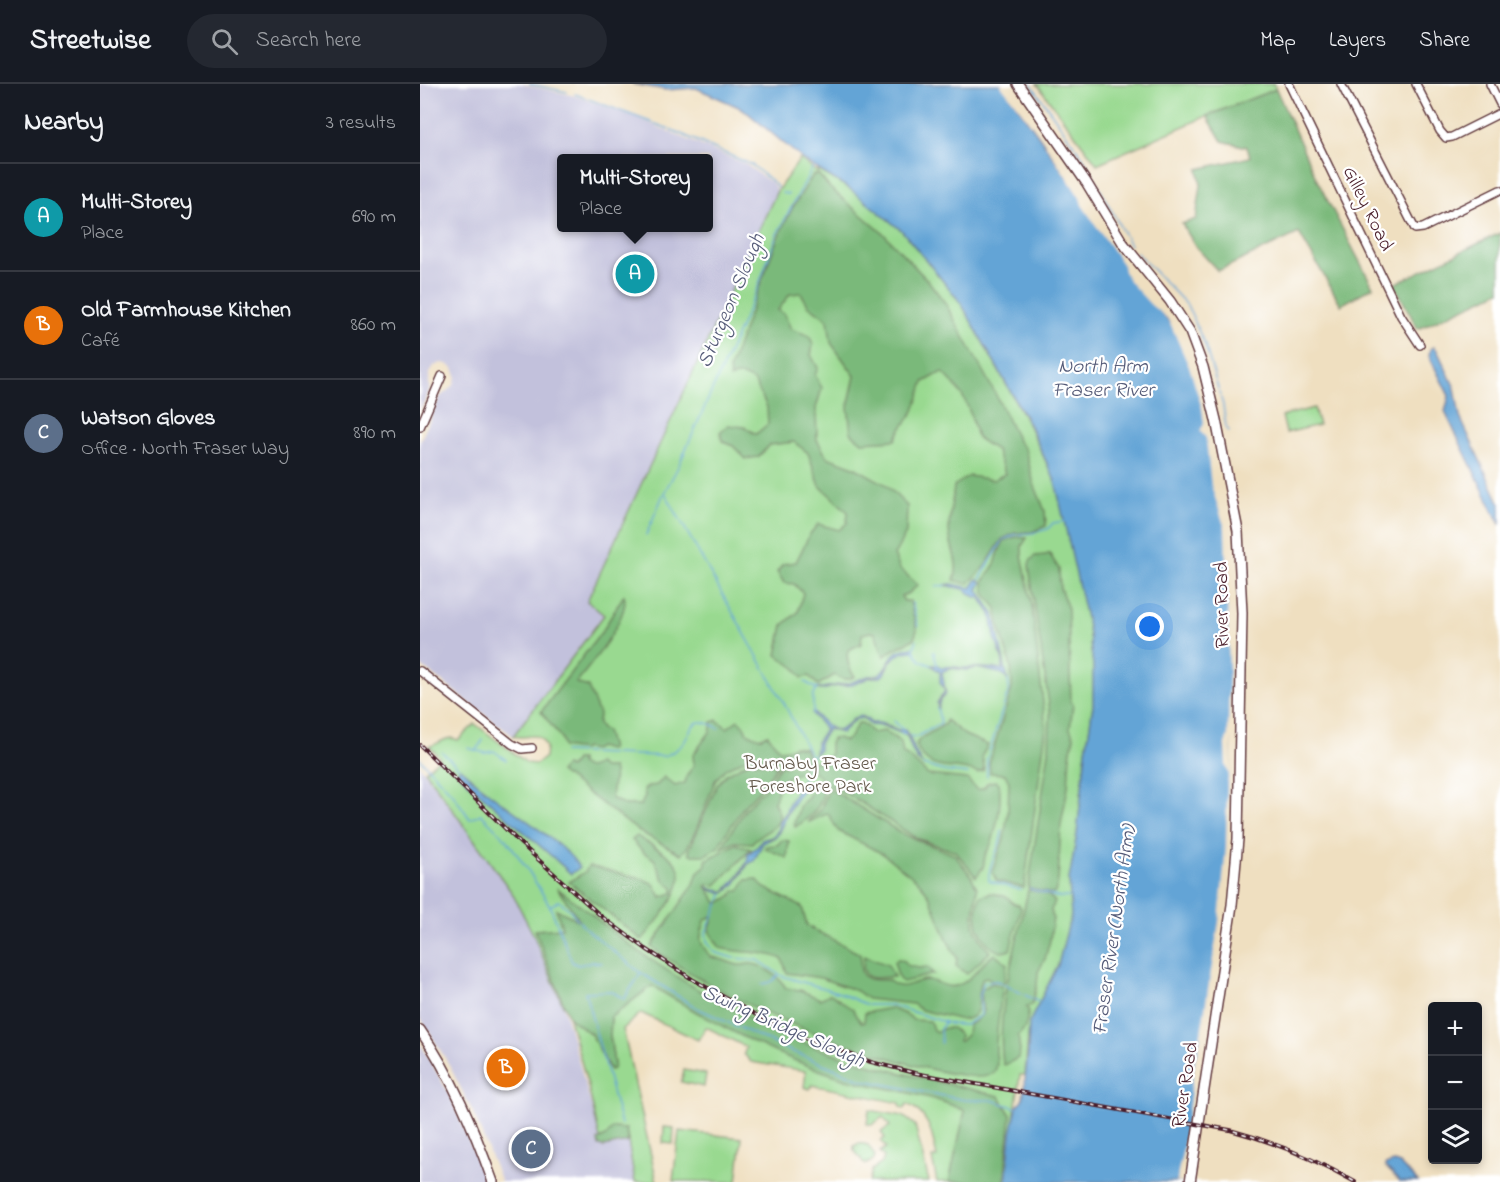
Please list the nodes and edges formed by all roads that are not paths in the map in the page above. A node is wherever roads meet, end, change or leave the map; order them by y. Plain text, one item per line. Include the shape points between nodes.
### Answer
1 (1018, 84) edge
2 (1288, 84) edge
3 (1341, 84) edge
4 (1416, 84) edge
5 (1490, 84) edge
6 (1500, 104) edge
7 (1500, 113) edge
8 (1500, 190) edge
9 (1420, 345) dead end
10 (442, 376) dead end
11 (420, 427) edge
12 (420, 671) edge
13 (532, 748) dead end
14 (420, 1030) edge
15 (493, 1182) edge
16 (1190, 1182) edge

1 - 16 street, River Road via 1123,243 1190,332 1216,420 1238,531 1242,604 1238,839 1232,905
2 - 9 street, Gilley Road via 1401,316
3 - 8 street via 1415,229
4 - 7 street via 1446,138
5 - 6 street
10 - 11 street
12 - 13 street via 512,744
14 - 15 street via 455,1090

